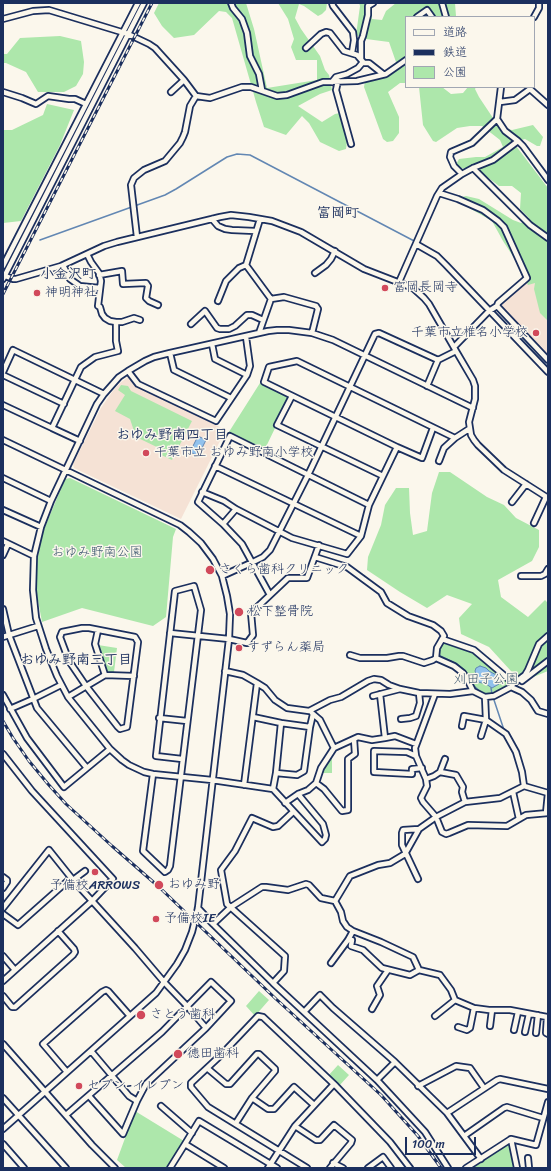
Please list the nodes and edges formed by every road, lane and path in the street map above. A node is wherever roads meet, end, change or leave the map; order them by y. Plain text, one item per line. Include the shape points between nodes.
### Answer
1 (138, 3) edge
2 (144, 3) edge
3 (231, 3) edge
4 (332, 3) edge
5 (373, 3) edge
6 (442, 3) edge
7 (540, 3) edge
8 (418, 16) edge
9 (431, 16) edge
10 (446, 16) edge
11 (535, 16) edge
12 (3, 19) edge
13 (123, 32) junction
14 (128, 34) junction
15 (306, 48) dead end
16 (352, 53) junction
17 (362, 60) junction
18 (405, 61) edge
19 (383, 74) junction
20 (184, 80) junction
21 (338, 81) junction
22 (332, 82) junction
23 (501, 88) edge
24 (530, 88) edge
25 (262, 90) junction
26 (3, 92) edge
27 (171, 92) dead end
28 (196, 96) junction
29 (500, 102) junction
30 (86, 104) junction
31 (548, 105) edge
32 (497, 119) junction
33 (518, 141) junction
34 (351, 144) dead end
35 (473, 168) junction
36 (462, 174) junction
37 (548, 180) edge
38 (439, 193) junction
39 (212, 219) junction
40 (260, 219) junction
41 (255, 231) junction
42 (137, 237) junction
43 (548, 238) edge
44 (416, 244) junction
45 (335, 251) junction
46 (87, 254) junction
47 (63, 265) junction
48 (246, 265) junction
49 (3, 266) edge
50 (315, 273) dead end
51 (99, 275) junction
52 (4, 276) edge
53 (399, 282) junction
54 (100, 288) junction
55 (271, 299) junction
56 (218, 301) dead end
57 (158, 305) dead end
58 (497, 306) junction
59 (489, 311) junction
60 (140, 320) dead end
61 (263, 320) junction
62 (116, 322) junction
63 (191, 324) dead end
64 (312, 332) junction
65 (259, 333) junction
66 (246, 337) junction
67 (212, 344) junction
68 (455, 349) junction
69 (170, 353) junction
70 (365, 356) junction
71 (438, 360) junction
72 (548, 360) edge
73 (128, 371) junction
74 (3, 372) edge
75 (548, 372) edge
76 (3, 375) edge
77 (247, 375) junction
78 (75, 380) junction
79 (427, 386) junction
80 (349, 387) junction
81 (104, 394) junction
82 (292, 396) junction
83 (231, 398) junction
84 (64, 404) junction
85 (3, 405) edge
86 (473, 408) junction
87 (335, 417) junction
88 (52, 428) junction
89 (433, 428) junction
90 (469, 429) junction
91 (455, 438) junction
92 (3, 440) edge
93 (80, 441) junction
94 (321, 446) junction
95 (397, 447) junction
96 (439, 461) dead end
97 (215, 466) junction
98 (66, 470) junction
99 (308, 475) junction
100 (383, 476) junction
101 (3, 478) edge
102 (526, 484) junction
103 (202, 492) junction
104 (547, 498) edge
105 (51, 501) junction
106 (512, 502) dead end
107 (294, 504) junction
108 (369, 505) junction
109 (236, 509) junction
110 (3, 510) edge
111 (534, 523) dead end
112 (223, 524) junction
113 (40, 527) junction
114 (280, 531) junction
115 (361, 536) junction
116 (3, 541) edge
117 (8, 544) junction
118 (319, 545) junction
119 (3, 555) edge
120 (34, 556) junction
121 (315, 557) junction
122 (253, 562) junction
123 (548, 569) edge
124 (222, 576) junction
125 (521, 576) dead end
126 (270, 595) junction
127 (3, 609) edge
128 (38, 626) junction
129 (98, 630) junction
130 (170, 633) junction
131 (9, 635) junction
132 (198, 636) junction
133 (548, 636) edge
134 (3, 637) edge
135 (229, 639) junction
136 (442, 639) junction
137 (350, 656) dead end
138 (436, 658) junction
139 (548, 661) edge
140 (225, 671) junction
141 (105, 675) junction
142 (134, 676) junction
143 (257, 683) junction
144 (61, 685) junction
145 (86, 686) junction
146 (512, 686) junction
147 (400, 689) junction
148 (473, 691) junction
149 (419, 693) junction
150 (380, 694) junction
151 (435, 694) junction
152 (3, 695) edge
153 (373, 696) dead end
154 (68, 697) junction
155 (485, 697) junction
156 (33, 699) junction
157 (10, 709) junction
158 (419, 709) junction
159 (311, 712) junction
160 (428, 713) junction
161 (548, 714) edge
162 (253, 717) junction
163 (159, 718) junction
164 (401, 719) dead end
165 (486, 720) junction
166 (187, 721) junction
167 (281, 722) junction
168 (462, 726) dead end
169 (310, 727) junction
170 (481, 736) dead end
171 (385, 738) junction
172 (354, 739) junction
173 (416, 744) junction
174 (334, 748) junction
175 (110, 749) junction
176 (3, 754) edge
177 (416, 756) junction
178 (182, 759) junction
179 (445, 759) dead end
180 (87, 768) junction
181 (422, 768) junction
182 (440, 772) junction
183 (276, 773) junction
184 (152, 774) junction
185 (180, 777) junction
186 (426, 779) junction
187 (212, 780) junction
188 (316, 783) junction
189 (244, 785) junction
190 (524, 786) junction
191 (273, 789) junction
192 (513, 792) junction
193 (548, 793) edge
194 (298, 794) junction
195 (465, 802) junction
196 (285, 804) junction
197 (293, 812) junction
198 (547, 813) edge
199 (436, 817) junction
200 (519, 819) junction
201 (420, 829) junction
202 (406, 852) junction
203 (85, 871) dead end
204 (3, 877) edge
205 (72, 879) junction
206 (418, 879) dead end
207 (3, 888) edge
208 (92, 901) junction
209 (335, 901) junction
210 (231, 907) junction
211 (3, 908) edge
212 (198, 908) junction
213 (3, 914) edge
214 (213, 924) junction
215 (58, 931) junction
216 (353, 931) junction
217 (348, 940) junction
218 (3, 956) edge
219 (331, 963) dead end
220 (15, 970) junction
221 (388, 970) junction
222 (419, 970) junction
223 (3, 981) edge
224 (164, 982) junction
225 (273, 983) junction
226 (3, 996) edge
227 (455, 1000) junction
228 (188, 1007) junction
229 (474, 1008) junction
230 (372, 1009) dead end
231 (492, 1010) junction
232 (304, 1012) junction
233 (518, 1012) junction
234 (530, 1014) junction
235 (538, 1015) junction
236 (130, 1016) junction
237 (436, 1016) dead end
238 (548, 1017) edge
239 (490, 1026) dead end
240 (458, 1027) dead end
241 (206, 1028) junction
242 (514, 1030) dead end
243 (525, 1032) dead end
244 (536, 1032) dead end
245 (548, 1034) edge
246 (3, 1044) edge
247 (91, 1051) junction
248 (395, 1062) junction
249 (207, 1068) junction
250 (67, 1072) junction
251 (111, 1076) junction
252 (377, 1080) junction
253 (334, 1084) junction
254 (418, 1086) junction
255 (484, 1088) junction
256 (548, 1090) edge
257 (45, 1092) junction
258 (89, 1096) junction
259 (3, 1098) edge
260 (252, 1098) junction
261 (137, 1101) junction
262 (548, 1102) edge
263 (314, 1105) junction
264 (161, 1106) dead end
265 (447, 1113) junction
266 (66, 1115) junction
267 (19, 1116) junction
268 (543, 1118) junction
269 (236, 1123) junction
270 (295, 1126) junction
271 (3, 1129) edge
272 (192, 1133) junction
273 (464, 1136) junction
274 (511, 1139) junction
275 (3, 1144) edge
276 (184, 1144) junction
277 (279, 1150) junction
278 (528, 1158) dead end
279 (481, 1159) junction
280 (333, 1163) junction
281 (109, 1165) edge
282 (270, 1166) edge
283 (24, 1168) edge
284 (66, 1168) edge
285 (116, 1168) edge
286 (170, 1168) edge
287 (224, 1168) edge
288 (277, 1168) edge
289 (307, 1168) edge
290 (330, 1168) edge
291 (343, 1168) edge
292 (368, 1168) edge
293 (391, 1168) edge
294 (410, 1168) edge
295 (448, 1168) edge
296 (466, 1168) edge
297 (517, 1168) edge
298 (529, 1168) edge

1 - 13 street
2 - 14 street
3 - 25 street via 247,32 250,56 259,74
4 - 16 street via 353,32
5 - 17 street via 368,6 361,41
6 - 10 street
7 - 11 street
8 - 9 street via 427,10
12 - 13 street via 33,11 49,10
13 - 14 street
13 - 30 street
14 - 20 street via 155,48
14 - 52 street
15 - 16 street via 326,32 330,33 344,51
16 - 17 street
17 - 19 street
17 - 22 street via 358,68 336,77
18 - 19 street
19 - 21 street via 357,81
20 - 27 street
20 - 28 street
21 - 22 street
21 - 34 street via 336,90
22 - 25 street via 323,82 287,95 277,96
23 - 29 street
24 - 29 street via 515,100
24 - 31 street
25 - 28 street via 251,86 210,98
26 - 30 street via 36,104 48,96 75,99
28 - 42 street via 190,106 180,143 165,161 144,170 134,178 131,185
29 - 32 street
30 - 49 street
32 - 33 street via 505,131
32 - 36 street via 472,143 451,152 450,157 454,166
33 - 35 street via 492,160
33 - 37 street
35 - 36 street
35 - 43 street via 530,225
36 - 38 street
38 - 44 street
38 - 58 street via 458,198 483,210 504,226 527,278
39 - 40 street via 238,215
39 - 41 street via 225,229
39 - 42 street
40 - 41 street
40 - 45 street via 300,232
41 - 48 street
42 - 46 street via 104,246
44 - 53 street
44 - 59 street via 437,256
45 - 50 street via 326,265
45 - 53 street via 364,269
46 - 47 street
46 - 51 street
47 - 52 street via 16,279
47 - 54 street via 70,279 80,286
48 - 55 street
48 - 56 street via 239,268 226,281
51 - 54 street
51 - 57 street via 122,271 123,284 146,283 146,298
53 - 68 street via 413,288 424,298
54 - 62 street via 98,306 105,318
55 - 61 street
55 - 64 street via 284,297 316,306 318,309
58 - 59 street
58 - 72 street
59 - 68 street
59 - 75 street
60 - 62 street via 134,318
61 - 63 street via 247,315 235,326 220,329 205,311
61 - 65 street
62 - 78 street via 118,351 95,357 81,367
64 - 65 street via 277,330
64 - 70 street
65 - 66 street
66 - 67 street
66 - 77 street via 250,366
67 - 69 street
67 - 77 street via 215,359
68 - 71 street
68 - 86 street via 475,386
69 - 73 street via 145,361
69 - 83 street via 174,370
70 - 71 street via 375,334 379,333
70 - 79 street
70 - 80 street
71 - 79 street
73 - 81 street
73 - 83 street via 138,384 216,421
74 - 78 street via 13,350
76 - 84 street
77 - 83 street
78 - 81 street
78 - 84 street
79 - 86 street
80 - 82 street via 297,362 269,367 264,382
80 - 87 street
80 - 89 street
81 - 93 street
82 - 87 street
82 - 94 street via 277,425
84 - 88 street
85 - 88 street
86 - 90 street
87 - 94 street
87 - 95 street
88 - 93 street
89 - 91 street
89 - 95 street via 422,458
90 - 91 street
90 - 102 street via 478,445 504,470
91 - 96 street via 444,448
92 - 98 street
93 - 98 street
94 - 99 street
94 - 100 street
95 - 100 street
97 - 99 street via 230,436
97 - 103 street
97 - 107 street
98 - 105 street
98 - 124 street via 180,525 201,543
99 - 107 street
99 - 108 street
100 - 108 street
101 - 105 street
102 - 104 street
102 - 106 street
103 - 109 street
103 - 112 street via 198,502
104 - 111 street
105 - 113 street
107 - 114 street
107 - 115 street
108 - 115 street
109 - 112 street
109 - 114 street
110 - 113 street
112 - 122 street via 242,544
113 - 120 street
114 - 118 street via 292,538
114 - 122 street via 270,550
115 - 118 street via 347,554
116 - 117 street
117 - 119 street
117 - 120 street
118 - 121 street
120 - 128 street via 32,590
121 - 126 street via 308,578 288,578
121 - 136 street via 347,567 381,592 387,603 441,631 444,636
122 - 124 street
122 - 126 street
123 - 125 street via 540,576
124 - 135 street via 230,614
126 - 135 street via 251,612 254,635 247,643
127 - 131 street
128 - 131 street
128 - 144 street
129 - 141 street via 95,644
129 - 142 street via 135,637 138,642
129 - 145 street via 75,629 62,632 60,637 69,661
130 - 132 street
130 - 132 street via 175,591 194,586 201,610
130 - 163 street
131 - 134 street
131 - 156 street
132 - 135 street
132 - 166 street
133 - 146 street via 539,644 525,675
135 - 140 street
136 - 138 street via 437,648
136 - 146 street via 474,650 512,682
137 - 138 street via 404,656 424,663
138 - 148 street via 463,673
139 - 146 street
140 - 143 street via 242,675
140 - 187 street
141 - 142 street
141 - 145 street
142 - 145 street via 127,727 120,729
143 - 159 street via 265,688 274,700 287,708
143 - 162 street
144 - 154 street
144 - 156 street
145 - 154 street
146 - 155 street via 494,696
146 - 161 street via 531,700 538,711
147 - 149 street
147 - 150 street
147 - 159 street via 374,679
148 - 151 street
148 - 155 street
149 - 151 street
149 - 158 street
150 - 153 street
150 - 171 street
151 - 160 street
152 - 157 street
154 - 175 street
155 - 165 street
156 - 157 street
156 - 180 street via 37,708
157 - 180 street via 27,738 64,787
158 - 160 street
158 - 164 street via 416,716
159 - 169 street
159 - 174 street via 320,720
160 - 173 street
162 - 167 street
162 - 189 street
163 - 166 street
163 - 178 street via 156,756
165 - 168 street via 464,716
165 - 170 street
165 - 190 street via 506,734 516,752
166 - 178 street
167 - 169 street
167 - 183 street
169 - 183 street via 304,772 297,775
171 - 172 street
171 - 173 street via 395,736
172 - 174 street
172 - 188 street via 355,754 348,759 348,810 342,811
173 - 177 street
174 - 188 street via 321,768
175 - 180 street
175 - 184 street via 129,765
176 - 208 street via 32,791 113,879
177 - 181 street
177 - 181 street via 407,752 374,751 374,772 412,774 412,769
178 - 185 street
179 - 182 street
181 - 186 street
182 - 186 street
182 - 195 street via 456,775 463,787
183 - 191 street
184 - 185 street
184 - 185 street via 143,851 165,872 170,866
185 - 187 street
186 - 199 street via 427,786 421,798
187 - 189 street
187 - 212 street
188 - 194 street
189 - 191 street
190 - 192 street
190 - 193 street
191 - 196 street
192 - 195 street via 500,798
192 - 200 street
193 - 198 street
194 - 196 street
194 - 197 street via 323,824 326,835 322,842
195 - 199 street
196 - 197 street
197 - 210 street via 278,826 273,827 252,818 235,851 221,870 227,904
198 - 200 street via 526,815
199 - 200 street via 442,832 446,834 468,825 507,826
199 - 201 street
201 - 202 street
201 - 202 street via 403,830 402,845
202 - 206 street
202 - 209 street via 390,863 350,876
203 - 205 street
204 - 207 street via 7,882
205 - 208 street
205 - 211 street via 49,850
205 - 213 street via 18,925
208 - 215 street
208 - 224 street
209 - 210 street via 321,898 306,884 288,890 262,887
209 - 216 street via 343,921
210 - 214 street
210 - 225 street via 285,956 284,971
212 - 214 street
212 - 224 street via 185,950
214 - 225 street
215 - 220 street
215 - 226 street via 74,949 73,955 15,1007 12,1007
216 - 217 street
216 - 222 street via 413,957
217 - 219 street
217 - 221 street via 352,940 351,946 363,950 379,967
218 - 220 street
220 - 223 street
221 - 222 street via 410,975
221 - 230 street via 377,986 380,995
222 - 227 street via 440,975
224 - 228 street
224 - 236 street via 156,993
225 - 232 street
227 - 229 street
227 - 237 street
228 - 241 street
228 - 241 street via 211,982 231,1001
228 - 251 street
229 - 231 street
229 - 240 street via 470,1028 468,1030
231 - 233 street
231 - 239 street
232 - 248 street via 320,995
232 - 252 street
233 - 234 street
233 - 242 street
234 - 235 street
234 - 243 street
235 - 238 street
235 - 244 street
236 - 247 street
236 - 250 street via 106,990 43,1044
238 - 245 street
241 - 261 street via 146,1084
246 - 257 street
247 - 250 street
247 - 251 street
248 - 252 street
248 - 254 street
249 - 253 street via 260,1016
249 - 260 street via 226,1084 230,1084 259,1054 275,1068 275,1071
249 - 269 street via 190,1083 191,1087 208,1107
250 - 257 street
251 - 258 street
251 - 261 street
252 - 295 street via 425,1132
253 - 263 street
253 - 294 street via 390,1142
254 - 255 street via 456,1066 470,1068
254 - 265 street
255 - 256 street via 500,1079
255 - 265 street
257 - 266 street
257 - 267 street
258 - 261 street via 122,1134
258 - 266 street
259 - 267 street
260 - 263 street via 268,1109 274,1109 294,1087
260 - 269 street
262 - 268 street
263 - 270 street
264 - 272 street
265 - 273 street
266 - 281 street
267 - 271 street
267 - 284 street
268 - 273 street via 504,1108
268 - 274 street via 536,1145
269 - 277 street
270 - 277 street
270 - 280 street via 320,1140 334,1124 352,1140
272 - 276 street
272 - 282 street via 199,1121
273 - 279 street
274 - 279 street
274 - 297 street
275 - 283 street
276 - 286 street
276 - 287 street
277 - 282 street
277 - 289 street
278 - 298 street
279 - 296 street
280 - 290 street
280 - 291 street
281 - 285 street
282 - 288 street
292 - 293 street via 382,1157

